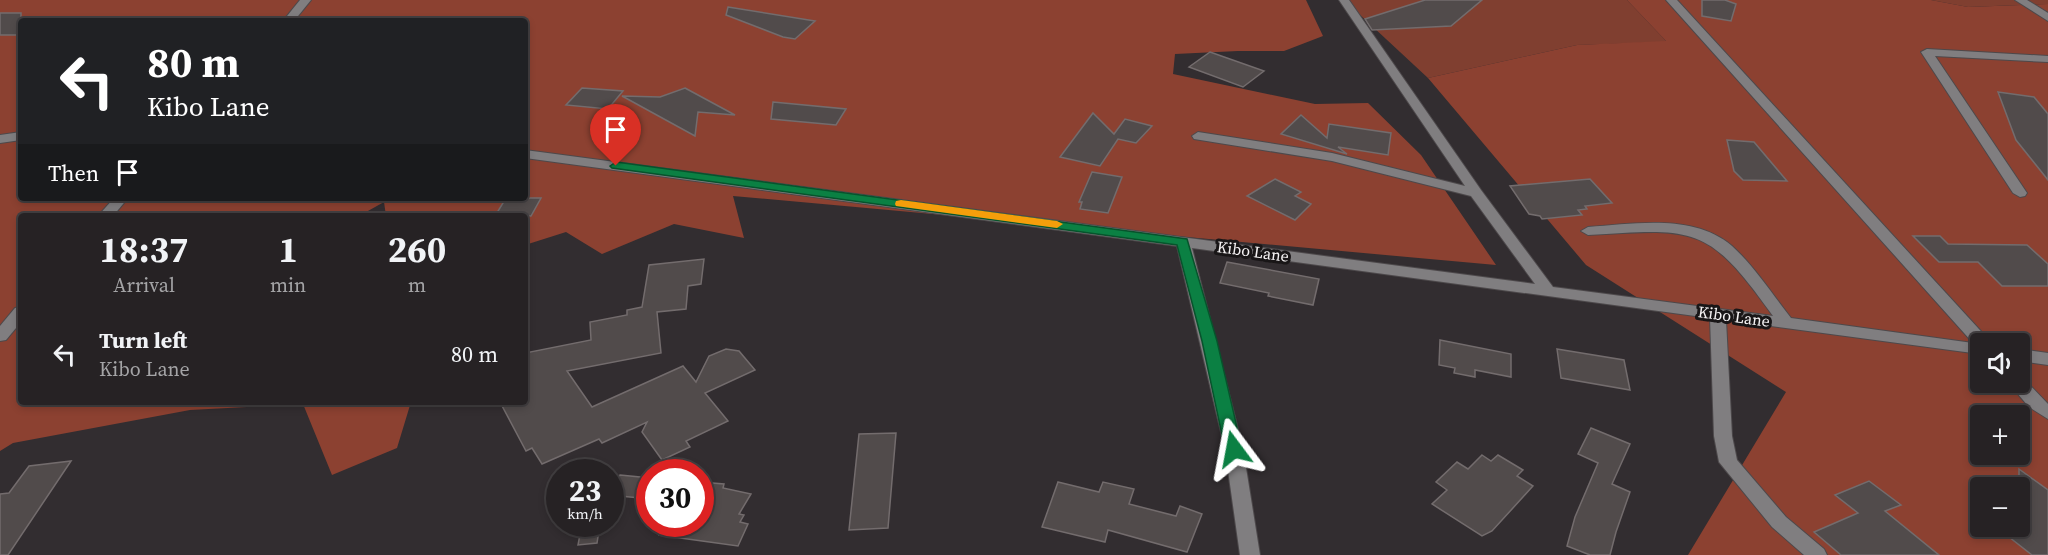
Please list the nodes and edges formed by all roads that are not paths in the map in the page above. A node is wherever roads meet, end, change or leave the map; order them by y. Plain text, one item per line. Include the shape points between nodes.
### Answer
1 (306, 0) edge
2 (1344, 0) edge
3 (1671, 0) edge
4 (2020, 0) edge
5 (291, 18) edge
6 (2048, 18) edge
7 (2048, 58) edge
8 (18, 136) edge
9 (1198, 136) dead end
10 (0, 139) edge
11 (528, 154) edge
12 (1476, 193) junction
13 (2020, 193) dead end
14 (118, 201) edge
15 (108, 213) edge
16 (1588, 231) dead end
17 (1183, 242) junction
18 (1548, 291) junction
19 (1718, 314) junction
20 (18, 315) edge
21 (1786, 323) junction
22 (1973, 333) edge
23 (0, 336) edge
24 (1970, 348) edge
25 (2030, 357) edge
26 (2048, 359) edge
27 (2026, 393) edge
28 (2048, 413) edge
29 (1250, 555) edge
30 (1817, 555) edge

1 - 5 street
2 - 12 street
3 - 22 street
4 - 6 street
7 - 13 street via 1927,51
8 - 10 street
9 - 12 street via 1332,157
11 - 17 street, Kibo Lane
12 - 18 street
14 - 15 street
16 - 21 street via 1663,228 1705,234 1737,259
17 - 18 street, Kibo Lane
17 - 29 street via 1234,449
18 - 19 street, Kibo Lane
19 - 21 street, Kibo Lane
19 - 30 street via 1723,436 1728,462 1779,522
20 - 23 street
21 - 24 street, Kibo Lane
25 - 26 street
27 - 28 street

